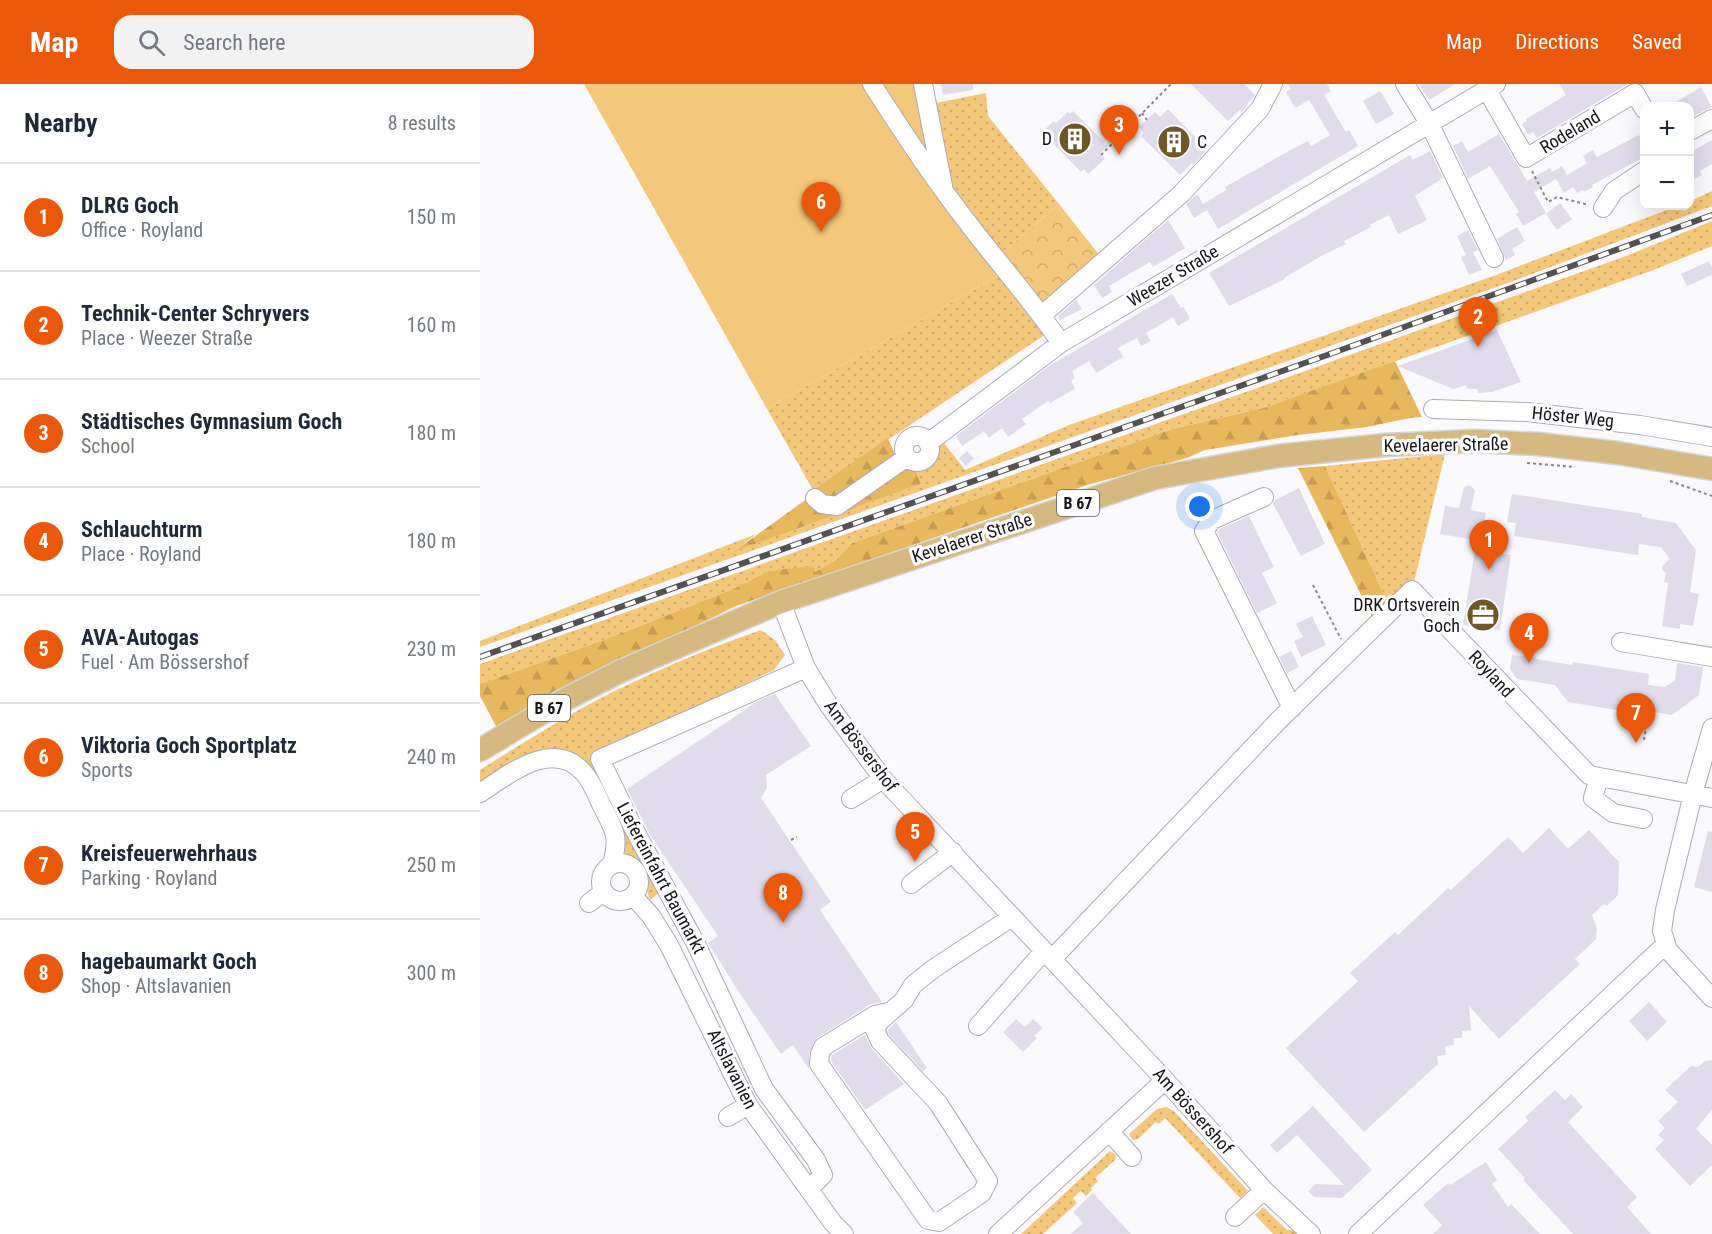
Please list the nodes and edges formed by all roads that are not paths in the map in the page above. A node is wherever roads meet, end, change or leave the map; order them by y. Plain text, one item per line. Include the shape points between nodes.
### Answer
1 (872, 84) edge
2 (923, 84) edge
3 (1273, 84) edge
4 (1405, 84) edge
5 (1492, 87) edge
6 (1640, 88) edge
7 (1712, 119) edge
8 (1429, 123) junction
9 (1694, 128) edge
10 (1640, 174) edge
11 (945, 194) junction
12 (1603, 208) road end
13 (1494, 258) dead end
14 (1042, 315) junction
15 (1061, 343) junction
16 (1433, 409) dead end
17 (1712, 437) edge
18 (1708, 471) edge
19 (1264, 497) dead end
20 (815, 498) dead end
21 (781, 602) junction
22 (1621, 642) dead end
23 (1712, 657) edge
24 (806, 668) junction
25 (1292, 708) junction
26 (1712, 728) edge
27 (480, 750) edge
28 (1599, 777) junction
29 (883, 779) junction
30 (480, 793) edge
31 (1693, 794) junction
32 (1712, 798) edge
33 (851, 800) dead end
34 (1643, 819) dead end
35 (953, 852) junction
36 (612, 864) junction
37 (912, 884) dead end
38 (634, 897) junction
39 (1012, 917) junction
40 (1666, 944) junction
41 (1048, 955) junction
42 (1712, 998) edge
43 (888, 1012) junction
44 (978, 1026) dead end
45 (1165, 1080) junction
46 (748, 1105) junction
47 (728, 1117) dead end
48 (1109, 1131) junction
49 (1132, 1156) dead end
50 (809, 1189) junction
51 (1264, 1190) junction
52 (1236, 1218) dead end
53 (844, 1234) edge
54 (998, 1234) edge
55 (1311, 1234) edge
56 (1358, 1234) edge

1 - 11 street
2 - 11 street
3 - 14 street via 1260,109 1181,194
4 - 8 street
5 - 6 street, Rodeland via 1526,158
5 - 8 street, Weezer Straße
7 - 9 street
8 - 13 street
8 - 15 street, Weezer Straße
10 - 12 street via 1614,192
11 - 14 street
14 - 15 street
15 - 20 street, Weezer Straße via 928,442 916,436 908,440 907,457 837,506 822,504
16 - 17 street, Höster Weg via 1527,412
18 - 21 main road, Kevelaerer Straße / B 67 via 1618,453 1475,441 1278,456 1155,478
19 - 25 street via 1212,520 1204,531
21 - 24 street, Am Bössershof
21 - 27 main road, Kevelaerer Straße / B 67 via 621,671
22 - 23 street
24 - 29 street, Am Bössershof
24 - 50 street, Liefereinfahrt Baumarkt via 600,759 696,944 764,1089 816,1160 823,1175
25 - 28 street, Royland via 1412,590 1589,775
25 - 41 street, Royland
26 - 31 street
28 - 31 street, Royland
28 - 34 street via 1593,798 1613,813
29 - 33 street
29 - 35 street, Am Bössershof
30 - 36 street via 530,762 550,758 575,765 588,777 615,831 617,846
31 - 32 street
31 - 40 street via 1665,910 1662,931
35 - 37 street
35 - 39 street, Am Bössershof
36 - 38 street via 622,862 633,867 639,876
36 - 38 street via 604,871 596,898 623,902
38 - 46 street, Altslavanien via 669,945
39 - 41 street, Am Bössershof
39 - 43 street via 933,969
40 - 42 street
40 - 56 street
41 - 44 street
41 - 45 street, Am Bössershof
43 - 43 street via 875,1030 880,1041 938,1103 988,1181 982,1192 939,1222 928,1220 819,1064 823,1047 875,1014
45 - 48 street
45 - 51 street, Am Bössershof
46 - 47 street
46 - 50 street, Altslavanien
48 - 49 street
48 - 54 street
50 - 53 street, Altslavanien
51 - 52 street
51 - 55 street, Am Bössershof

